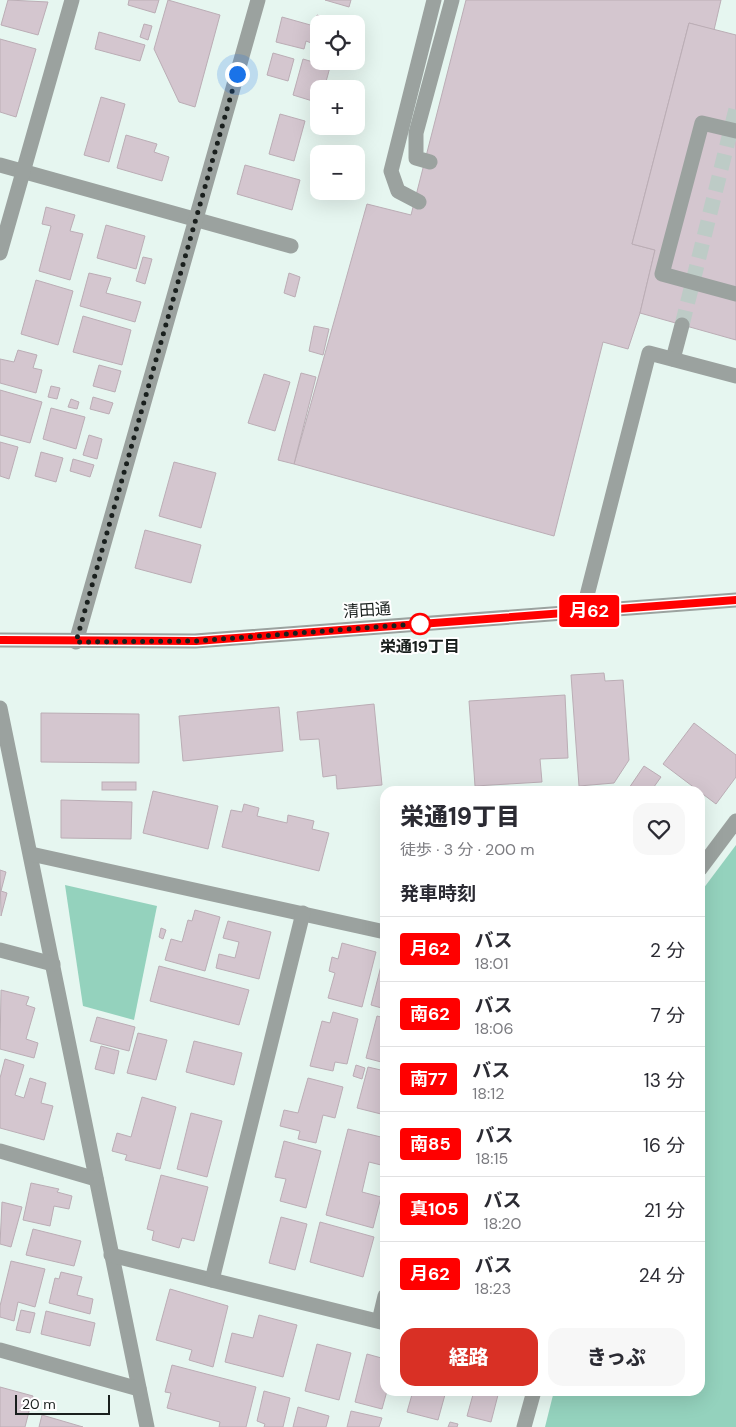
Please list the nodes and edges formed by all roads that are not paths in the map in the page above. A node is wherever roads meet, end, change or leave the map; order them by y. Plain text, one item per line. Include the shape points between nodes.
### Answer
1 (72, 0) edge
2 (258, 0) edge
3 (434, 0) edge
4 (452, 0) edge
5 (736, 131) edge
6 (430, 162) dead end
7 (0, 165) edge
8 (23, 172) junction
9 (419, 202) dead end
10 (195, 220) junction
11 (291, 246) dead end
12 (0, 253) edge
13 (736, 294) edge
14 (682, 325) tunnel mouth
15 (673, 359) junction
16 (736, 376) edge
17 (736, 600) edge
18 (583, 611) junction
19 (0, 640) edge
20 (76, 642) junction
21 (0, 708) edge
22 (736, 822) edge
23 (31, 854) junction
24 (705, 862) edge
25 (303, 913) junction
26 (380, 931) edge
27 (0, 950) edge
28 (53, 964) junction
29 (0, 1151) edge
30 (96, 1179) junction
31 (111, 1255) junction
32 (212, 1280) junction
33 (380, 1322) edge
34 (0, 1350) edge
35 (139, 1388) junction
36 (533, 1396) edge
37 (147, 1427) edge
38 (524, 1427) edge

1 - 8 street
2 - 10 street
3 - 9 street via 391,171 398,191
4 - 6 street via 416,134 416,158
5 - 13 street via 702,123 662,274
7 - 8 street
8 - 10 street
8 - 12 street
10 - 11 street
10 - 20 street
14 - 15 street
15 - 16 street
15 - 18 street via 649,353
17 - 18 street, 清田通
18 - 20 street, 清田通 via 196,641
19 - 20 street, 清田通
21 - 23 street
22 - 24 street
23 - 25 street
23 - 28 street
25 - 26 street
25 - 32 street
27 - 28 street
28 - 30 street
29 - 30 street
30 - 31 street
31 - 32 street
31 - 35 street
32 - 33 street
34 - 35 street
35 - 37 street
36 - 38 street

